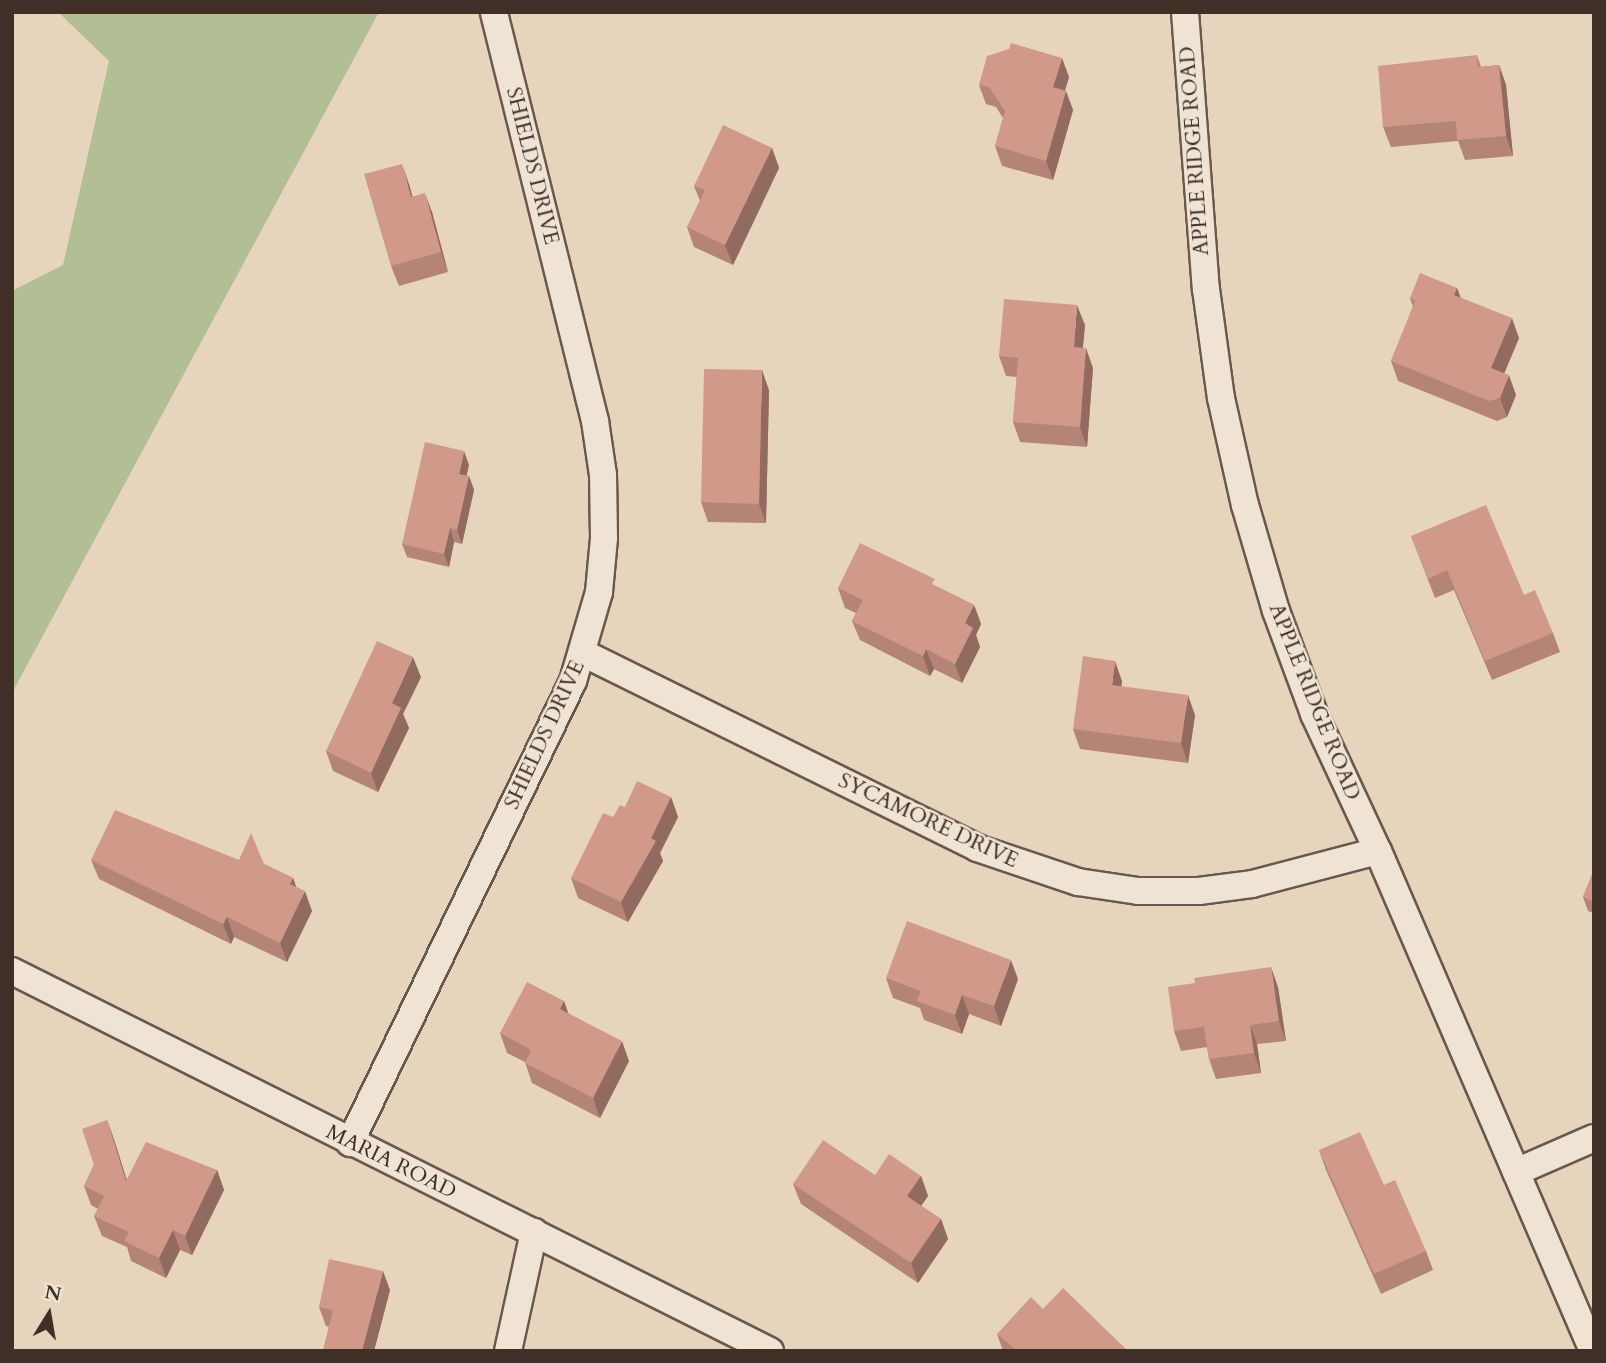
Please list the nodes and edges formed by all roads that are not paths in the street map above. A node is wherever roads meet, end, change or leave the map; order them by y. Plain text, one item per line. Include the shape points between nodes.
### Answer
1 (494, 12) edge
2 (1185, 12) edge
3 (583, 653) junction
4 (1378, 851) junction
5 (12, 971) edge
6 (1594, 1138) edge
7 (350, 1143) junction
8 (1516, 1172) junction
9 (534, 1232) junction
10 (508, 1351) edge
11 (770, 1351) edge
12 (1593, 1351) edge

1 - 3 street, SHIELDS DRIVE via 595,421 603,475 600,578
2 - 4 street, APPLE RIDGE ROAD via 1206,289 1221,398 1245,505 1276,611 1314,714
3 - 4 street, SYCAMORE DRIVE via 977,848 1077,883 1138,891 1199,891 1252,884
3 - 7 street, SHIELDS DRIVE
4 - 8 street, APPLE RIDGE ROAD
5 - 7 street, MARIA ROAD
6 - 8 street
7 - 9 street, MARIA ROAD
8 - 12 street, APPLE RIDGE ROAD
9 - 10 street
9 - 11 street, MARIA ROAD

